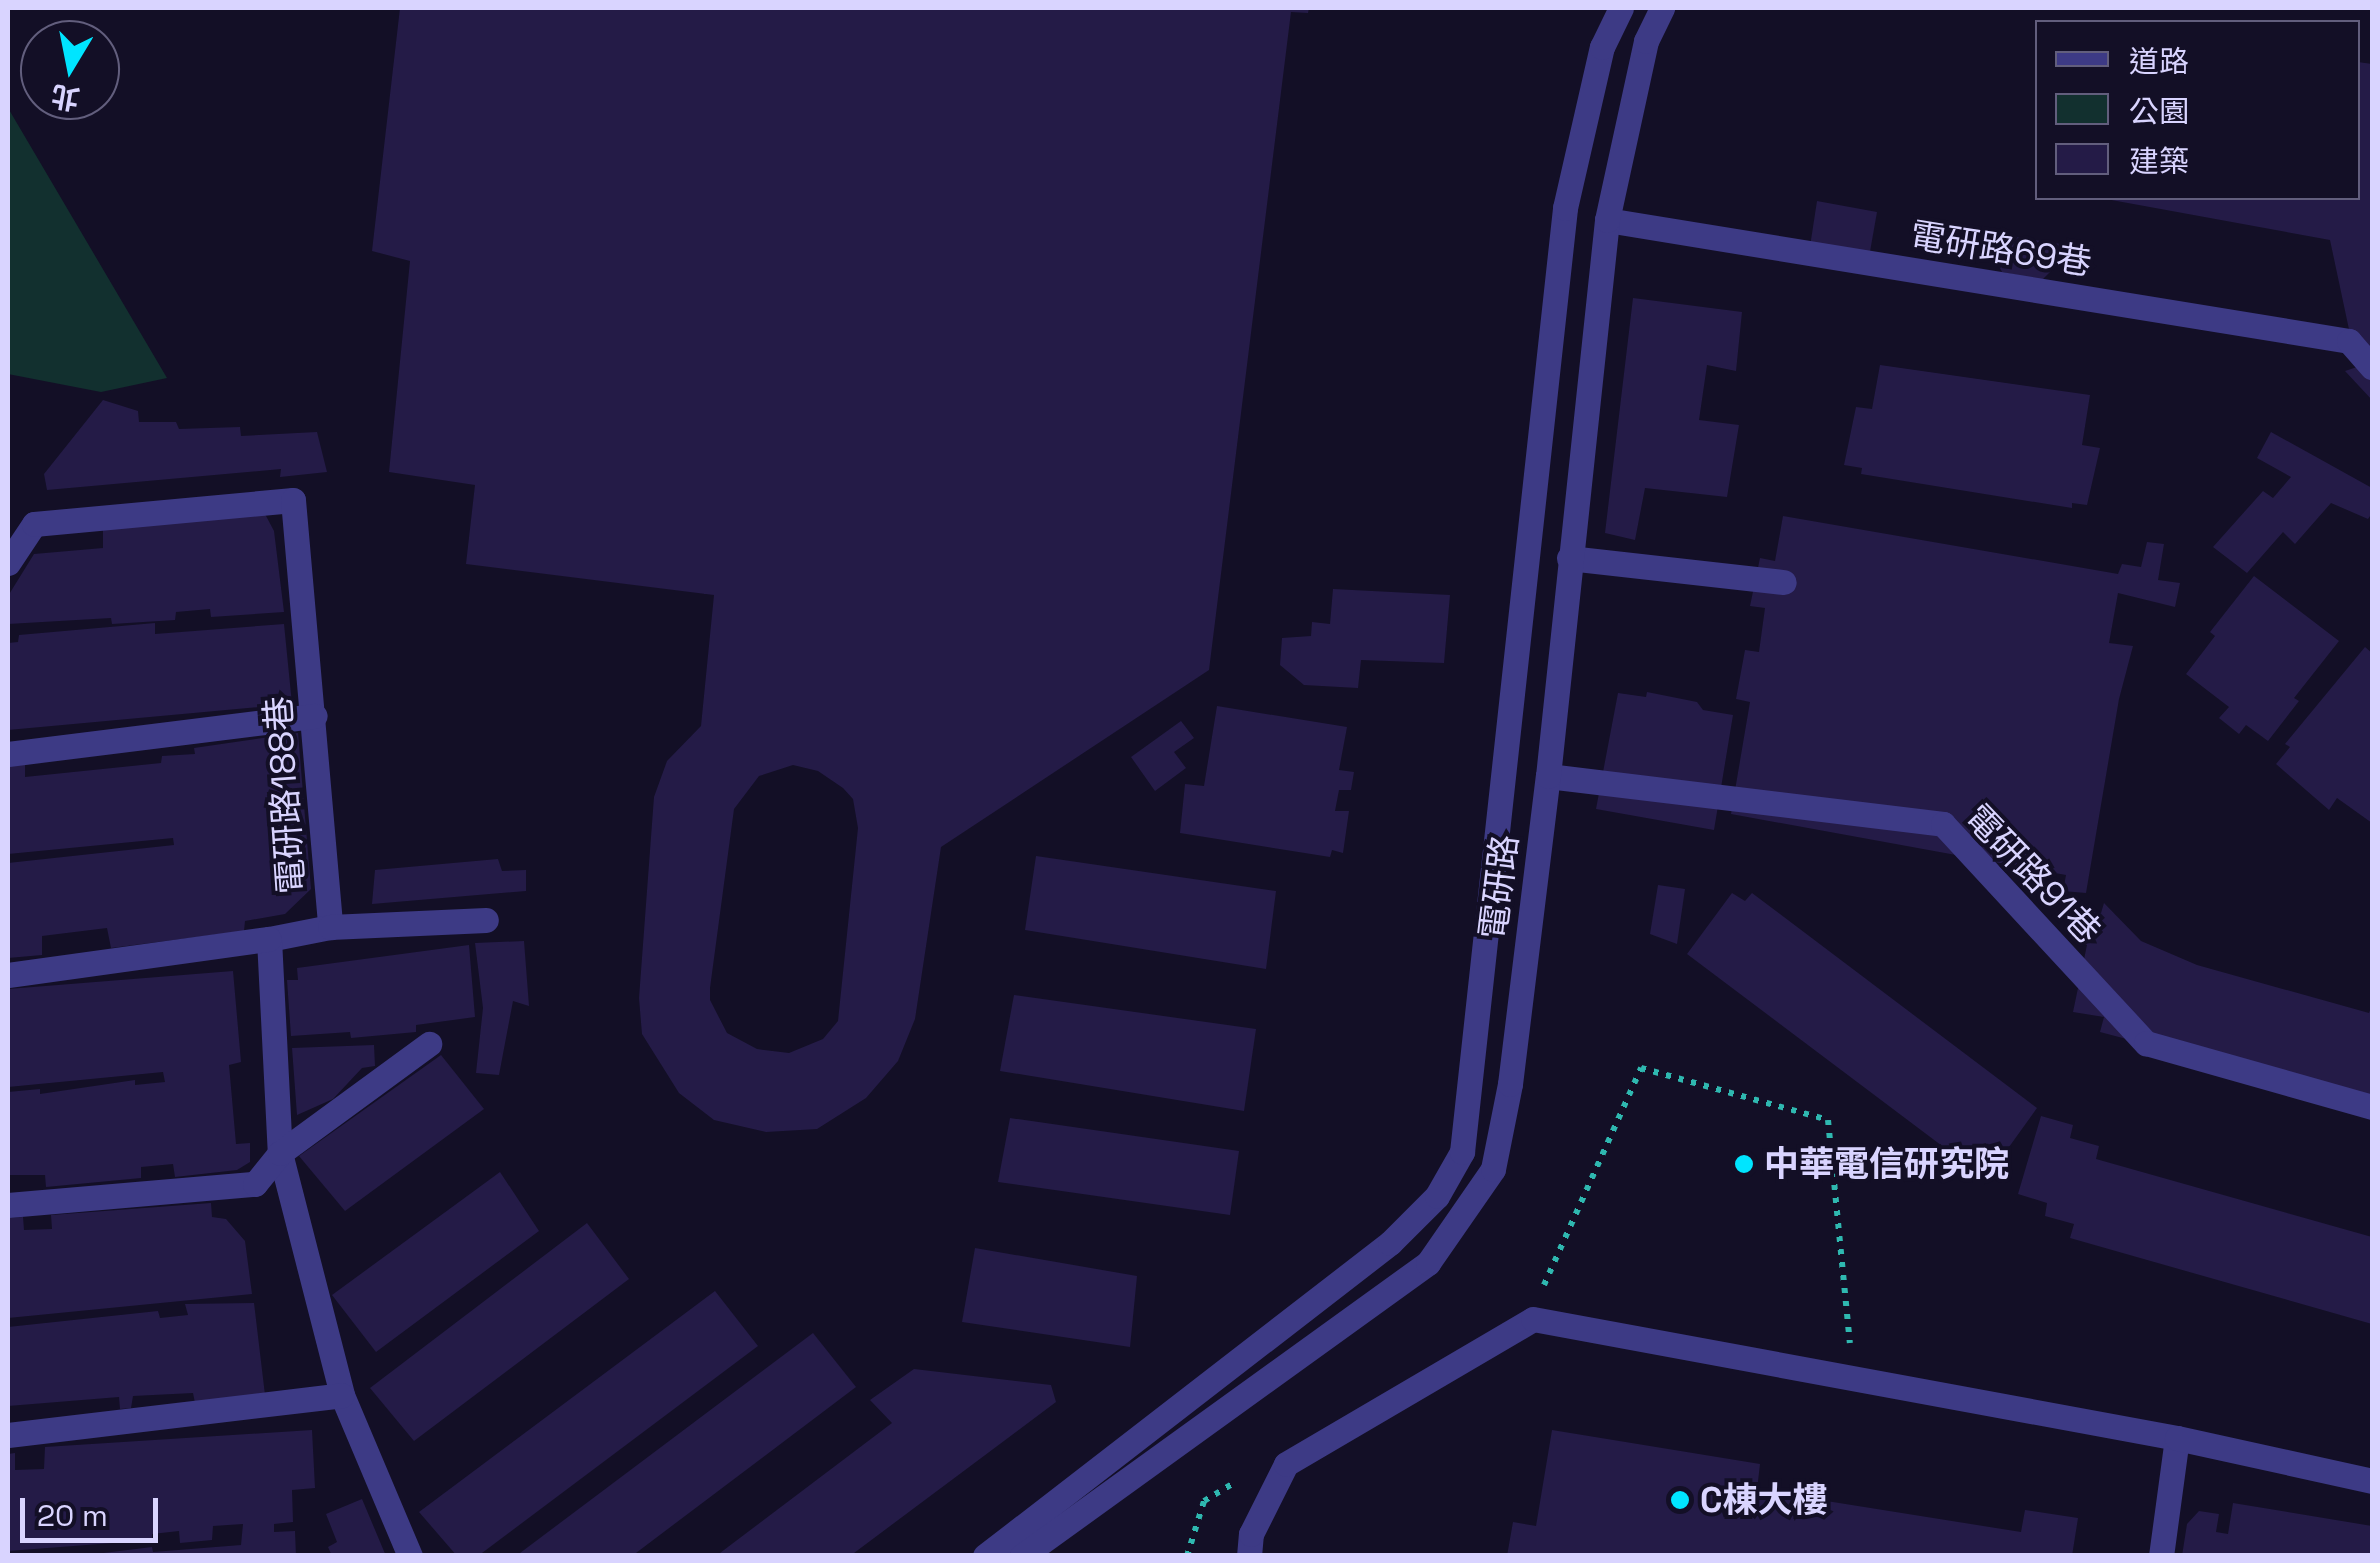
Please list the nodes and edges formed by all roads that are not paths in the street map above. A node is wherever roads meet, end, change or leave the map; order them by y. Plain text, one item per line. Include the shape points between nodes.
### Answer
1 (1621, 8) edge
2 (1662, 8) edge
3 (1607, 220) junction
4 (2372, 367) edge
5 (1569, 558) junction
6 (8, 562) edge
7 (1784, 582) dead end
8 (315, 716) junction
9 (8, 754) edge
10 (1548, 776) junction
11 (486, 920) dead end
12 (330, 927) junction
13 (269, 939) junction
14 (8, 974) edge
15 (429, 1044) dead end
16 (2372, 1107) edge
17 (280, 1153) junction
18 (8, 1205) edge
19 (342, 1396) junction
20 (8, 1435) edge
21 (2177, 1438) junction
22 (2372, 1482) edge
23 (410, 1556) edge
24 (985, 1556) edge
25 (1022, 1556) edge
26 (1249, 1556) edge
27 (2161, 1556) edge

1 - 24 street, 電研路 via 1602,47 1565,208 1462,1152 1436,1196 1390,1244
2 - 3 street, 電研路 via 1646,41
3 - 4 street, 電研路69巷 via 2349,341
3 - 5 street, 電研路
5 - 7 street
5 - 10 street, 電研路
6 - 8 street, 電研路188巷 via 34,524 294,500
8 - 9 street
8 - 12 street, 電研路188巷
10 - 16 street, 電研路91巷 via 1943,824 2146,1043
10 - 25 street, 電研路 via 1510,1084 1493,1169 1428,1262
11 - 12 street
12 - 13 street, 電研路188巷
13 - 14 street
13 - 17 street, 電研路188巷
15 - 17 street
17 - 18 street via 255,1184
17 - 19 street, 電研路188巷
19 - 20 street
19 - 23 street, 電研路188巷
21 - 22 street
21 - 26 street via 1533,1318 1286,1464 1251,1534
21 - 27 street

